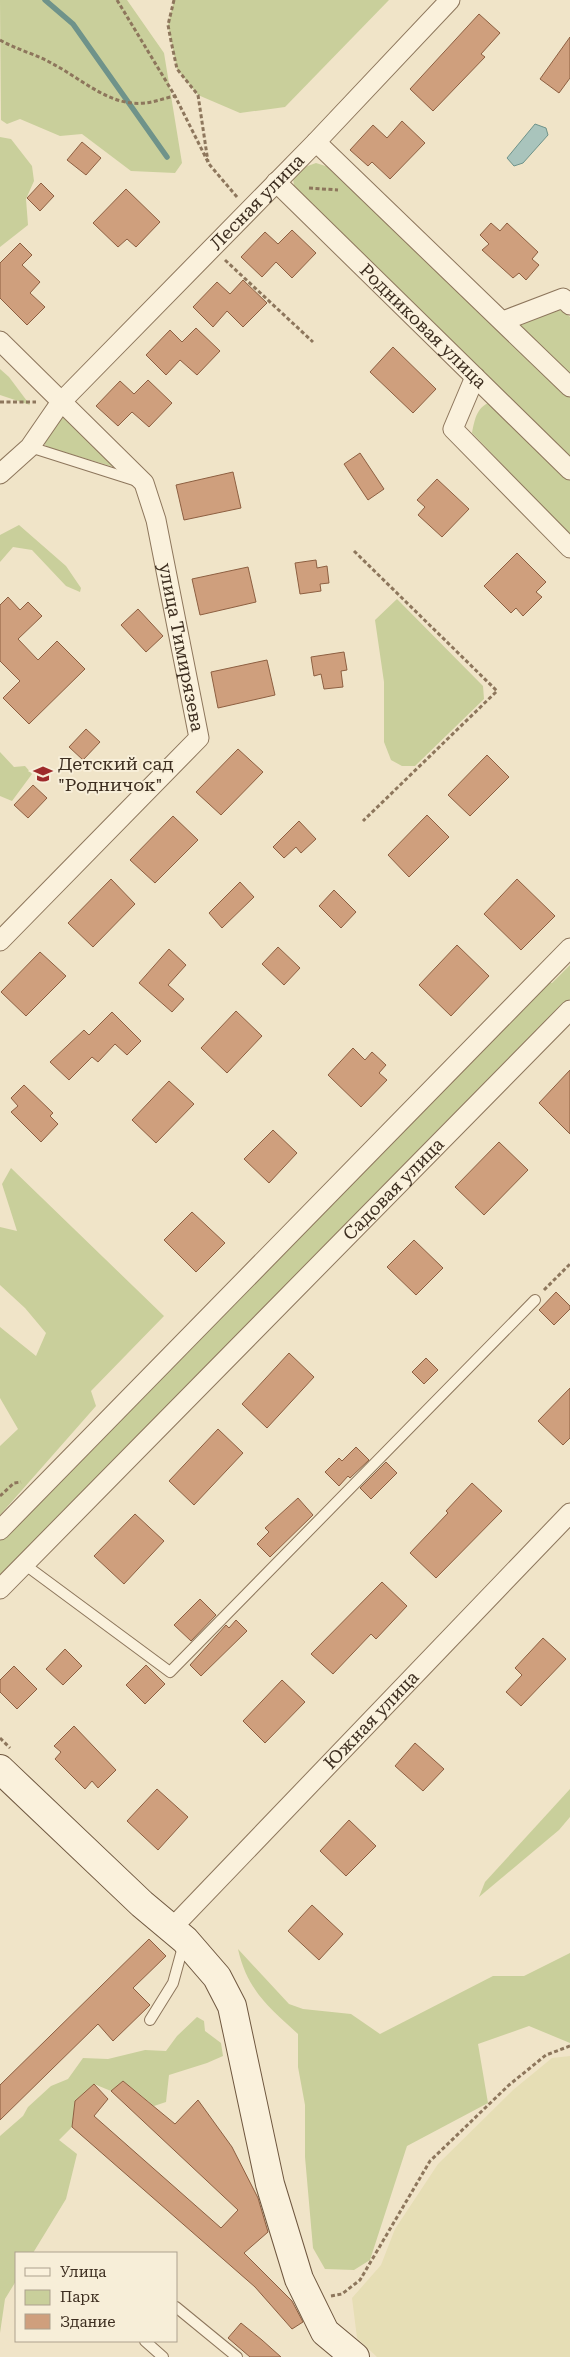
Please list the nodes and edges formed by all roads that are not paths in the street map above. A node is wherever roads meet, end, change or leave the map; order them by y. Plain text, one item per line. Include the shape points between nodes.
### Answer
1 (450, 0) edge
2 (316, 142) junction
3 (278, 185) junction
4 (570, 305) edge
5 (503, 321) junction
6 (0, 342) edge
7 (475, 377) junction
8 (570, 387) edge
9 (61, 402) junction
10 (30, 447) junction
11 (570, 470) edge
12 (0, 474) edge
13 (144, 483) junction
14 (570, 548) edge
15 (0, 941) edge
16 (570, 948) edge
17 (570, 1010) edge
18 (535, 1300) road end
19 (570, 1514) edge
20 (0, 1530) edge
21 (24, 1564) junction
22 (0, 1589) edge
23 (0, 1769) edge
24 (178, 1934) junction
25 (150, 2020) dead end
26 (178, 2309) edge
27 (146, 2342) edge
28 (163, 2357) edge
29 (237, 2357) edge
30 (355, 2357) edge

1 - 2 street, Лесная улица
2 - 3 street, Лесная улица
2 - 5 street
3 - 7 street, Родниковая улица
3 - 9 street, Лесная улица via 249,210
4 - 5 street via 563,298
5 - 8 street
6 - 9 street, улица Тимирязева
7 - 11 street, Родниковая улица
7 - 14 street via 453,429
9 - 10 street, Лесная улица
9 - 13 street, улица Тимирязева
10 - 12 street, Лесная улица
10 - 13 lane
13 - 15 street, улица Тимирязева via 156,520 199,738
16 - 20 street
17 - 21 street, Садовая улица
18 - 21 lane via 170,1672
19 - 24 street, Южная улица
21 - 22 street, Садовая улица
23 - 24 street
24 - 25 lane via 173,1983
24 - 30 street via 217,1978 232,2006 270,2184 290,2256 325,2332
26 - 29 lane
27 - 28 lane

